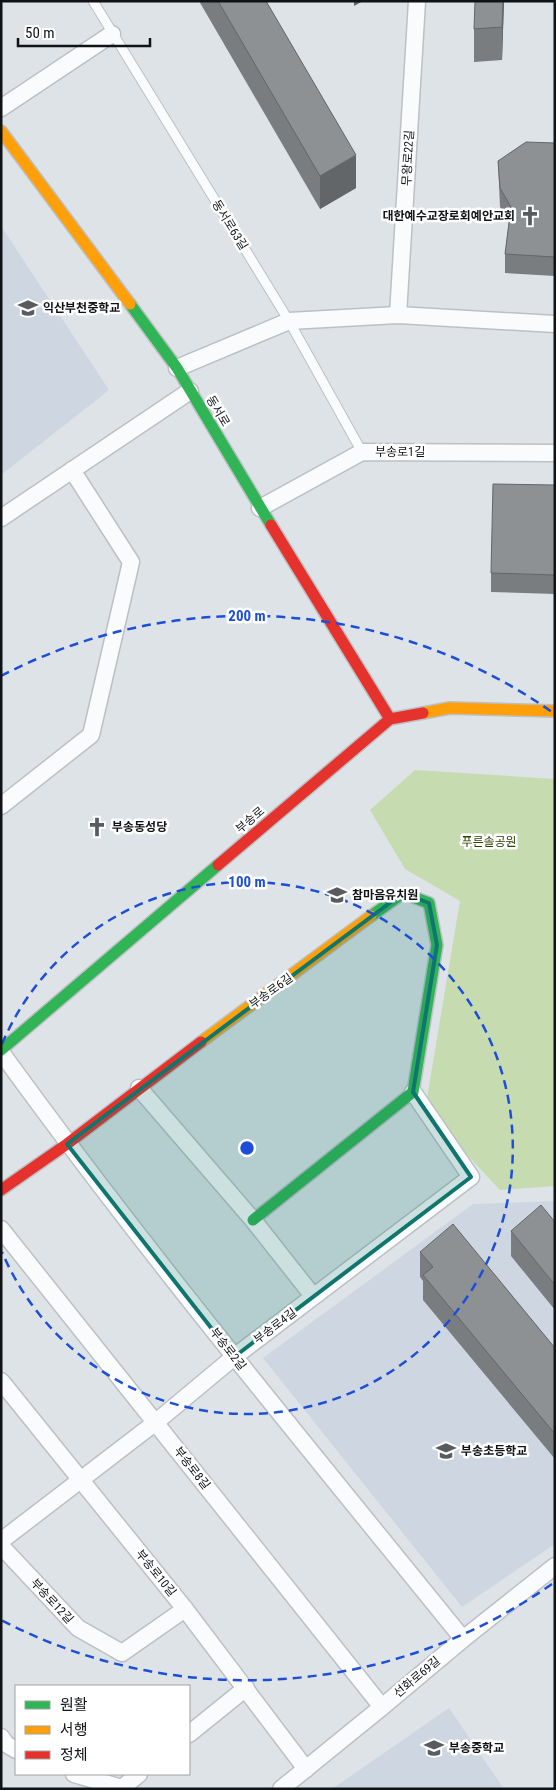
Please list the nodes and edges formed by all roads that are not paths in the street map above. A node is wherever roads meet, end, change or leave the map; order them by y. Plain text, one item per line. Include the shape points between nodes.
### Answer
1 (93, 1) edge
2 (417, 1) edge
3 (112, 34) junction
4 (1, 108) edge
5 (1, 131) edge
6 (398, 315) junction
7 (289, 321) junction
8 (555, 324) edge
9 (178, 368) junction
10 (190, 391) junction
11 (362, 452) junction
12 (555, 453) edge
13 (72, 470) junction
14 (260, 508) junction
15 (1, 518) edge
16 (555, 711) edge
17 (390, 719) junction
18 (1, 806) edge
19 (1, 1051) edge
20 (138, 1088) junction
21 (413, 1092) junction
22 (67, 1144) junction
23 (1, 1190) edge
24 (253, 1220) junction
25 (1, 1229) edge
26 (313, 1296) junction
27 (234, 1357) junction
28 (1, 1380) edge
29 (156, 1422) junction
30 (81, 1480) junction
31 (1, 1541) edge
32 (1, 1546) edge
33 (555, 1566) edge
34 (185, 1609) junction
35 (463, 1639) junction
36 (246, 1688) junction
37 (382, 1707) junction
38 (190, 1733) edge
39 (1, 1736) edge
40 (15, 1749) edge
41 (306, 1769) junction
42 (77, 1775) edge
43 (138, 1775) edge
44 (281, 1789) edge

1 - 3 lane, 동서로63길
2 - 6 street, 무왕로22길
3 - 4 street
3 - 7 lane, 동서로63길
5 - 9 street, 동서로
6 - 7 street
6 - 8 street
7 - 9 street
7 - 11 lane, 동서로63길
9 - 10 street, 동서로
10 - 13 street
10 - 14 street, 동서로
11 - 12 street, 부송로1길
11 - 14 street, 부송로1길
13 - 15 street
13 - 18 street via 131,562 91,734
14 - 17 street, 동서로
16 - 17 street via 450,708
17 - 19 street, 부송로
19 - 22 street, 부송로2길
20 - 21 street, 부송로6길 via 403,893 429,903 437,945
20 - 22 street, 부송로6길
20 - 24 street
21 - 24 street
21 - 26 street, 부송로4길 via 471,1176
22 - 23 street, 부송로6길
22 - 27 street, 부송로2길
24 - 26 street
25 - 29 street, 부송로8길
26 - 27 street, 부송로4길
27 - 29 street, 부송로4길
27 - 35 street, 부송로2길
28 - 30 street, 부송로10길
29 - 30 street, 부송로4길
29 - 37 street, 부송로8길
30 - 31 street, 부송로4길
30 - 34 street, 부송로10길
32 - 34 street, 부송로12길 via 78,1628 122,1653
33 - 35 street, 선화로69길
34 - 36 street, 부송로10길
35 - 37 street, 선화로69길
36 - 38 street
36 - 41 street, 부송로10길
37 - 41 street, 선화로69길
39 - 40 street
41 - 44 street, 선화로69길
42 - 43 street via 122,1788

